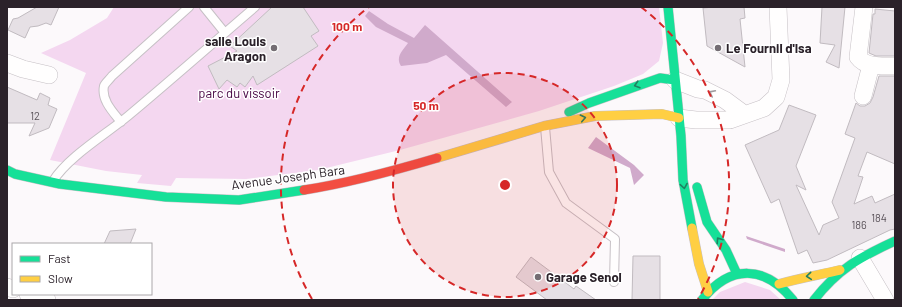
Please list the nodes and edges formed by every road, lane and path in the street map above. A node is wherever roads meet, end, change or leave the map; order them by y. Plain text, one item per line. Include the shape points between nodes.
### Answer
1 (189, 7) edge
2 (204, 7) edge
3 (255, 7) edge
4 (668, 7) edge
5 (778, 7) edge
6 (864, 7) edge
7 (225, 33) junction
8 (7, 63) edge
9 (871, 65) junction
10 (895, 66) edge
11 (49, 75) dead end
12 (675, 80) junction
13 (862, 96) dead end
14 (744, 114) junction
15 (679, 118) junction
16 (121, 122) junction
17 (544, 126) junction
18 (682, 147) junction
19 (7, 170) edge
20 (53, 182) junction
21 (895, 241) edge
22 (860, 258) junction
23 (840, 270) junction
24 (738, 274) junction
25 (614, 282) dead end
26 (779, 284) junction
27 (708, 292) junction
28 (31, 295) edge
29 (47, 300) edge
30 (702, 300) edge
31 (792, 300) edge
32 (814, 300) edge
33 (885, 300) edge

1 - 16 lane via 104,85 104,97 108,106
2 - 7 lane
3 - 7 lane
4 - 12 street
5 - 14 street via 781,80 776,97 764,108
6 - 9 street via 858,57 861,62
7 - 16 lane
8 - 11 street
9 - 10 street
9 - 13 street
14 -> 12 street via 705,90
12 - 15 street
12 -> 17 street, Avenue Joseph Bara via 660,78 589,102
14 - 15 street via 730,120
17 -> 15 street, Avenue Joseph Bara via 595,116 662,114
15 - 18 street
16 - 20 lane via 69,162
17 - 20 street, Avenue Joseph Bara via 339,185 239,200 166,197
17 - 25 lane via 549,172 566,203 615,239
24 -> 18 street via 707,222
18 -> 27 street via 683,180 699,264
19 - 20 street, Avenue Joseph Bara
21 - 22 street
22 - 23 street
22 - 33 street
23 -> 26 street
23 - 32 street
24 - 26 street via 756,274
24 - 27 street via 721,280
26 - 31 street
27 - 30 street
28 - 29 street

